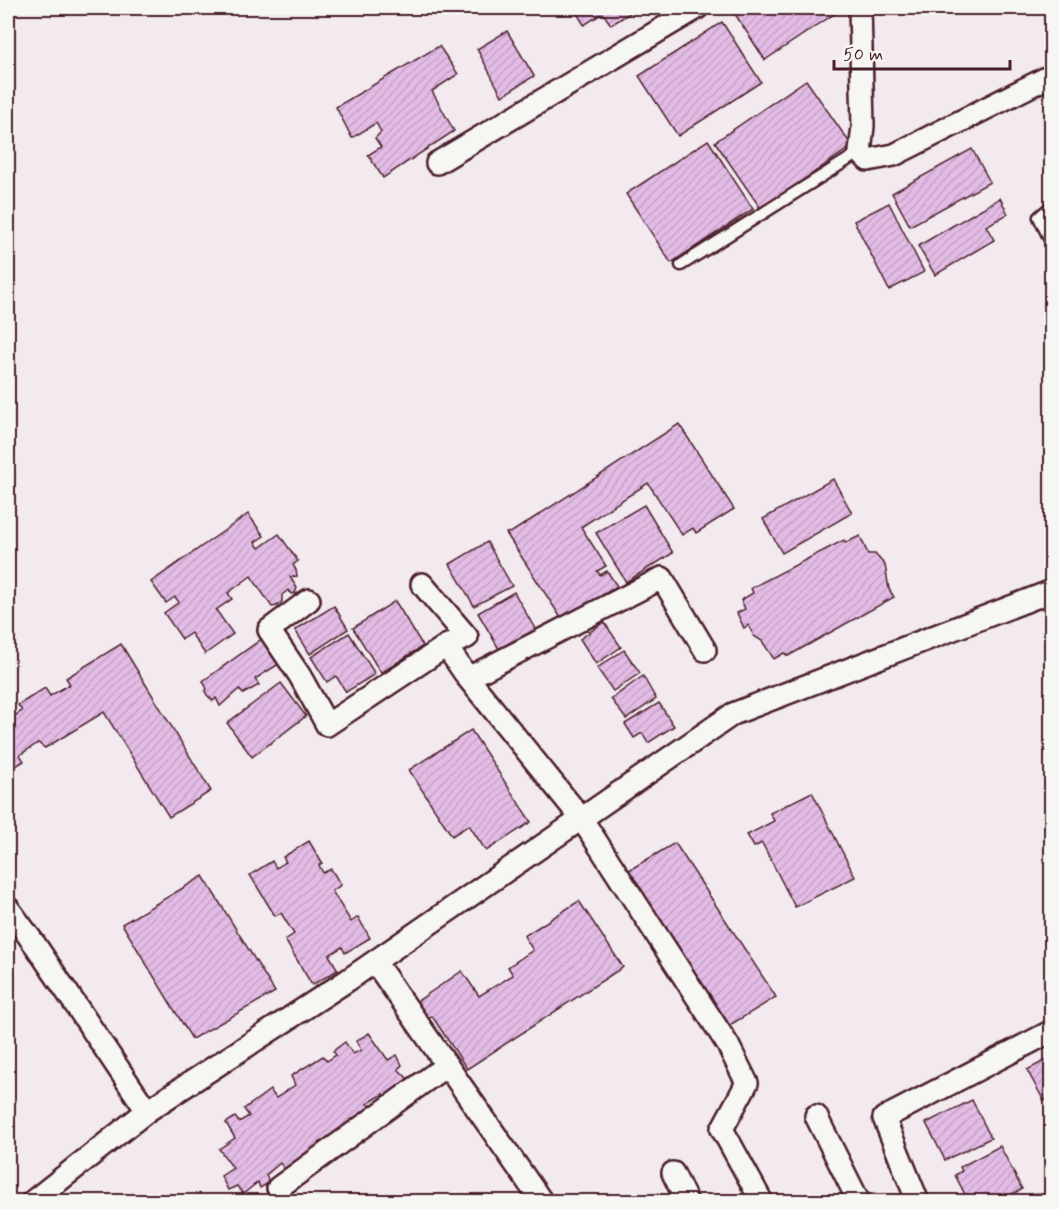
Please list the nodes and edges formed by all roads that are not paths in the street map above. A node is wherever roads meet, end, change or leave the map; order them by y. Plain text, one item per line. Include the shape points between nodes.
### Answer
1 (697, 8) edge
2 (860, 8) edge
3 (1052, 75) edge
4 (860, 152) junction
5 (437, 163) dead end
6 (1052, 206) edge
7 (1052, 244) edge
8 (681, 265) dead end
9 (422, 584) dead end
10 (1052, 591) edge
11 (309, 600) dead end
12 (446, 646) junction
13 (705, 650) dead end
14 (468, 678) junction
15 (581, 818) junction
16 (8, 908) edge
17 (375, 962) junction
18 (1052, 1031) edge
19 (447, 1065) junction
20 (147, 1111) junction
21 (816, 1116) dead end
22 (673, 1173) dead end
23 (278, 1188) dead end
24 (32, 1202) edge
25 (542, 1202) edge
26 (687, 1202) edge
27 (762, 1202) edge
28 (859, 1202) edge
29 (918, 1202) edge

1 - 5 street
2 - 4 street
3 - 4 street via 894,155 868,160
4 - 8 lane
6 - 7 lane via 1039,218
9 - 12 street via 467,637
10 - 15 street via 734,714
11 - 12 street via 269,630 327,725
12 - 14 street
13 - 14 street via 662,578
14 - 15 street
15 - 17 street
15 - 27 street via 728,1045 747,1083 722,1129
16 - 20 street
17 - 19 street
17 - 20 street
18 - 29 street via 884,1118
19 - 23 street
19 - 25 street
20 - 24 street
21 - 28 street
22 - 26 street

